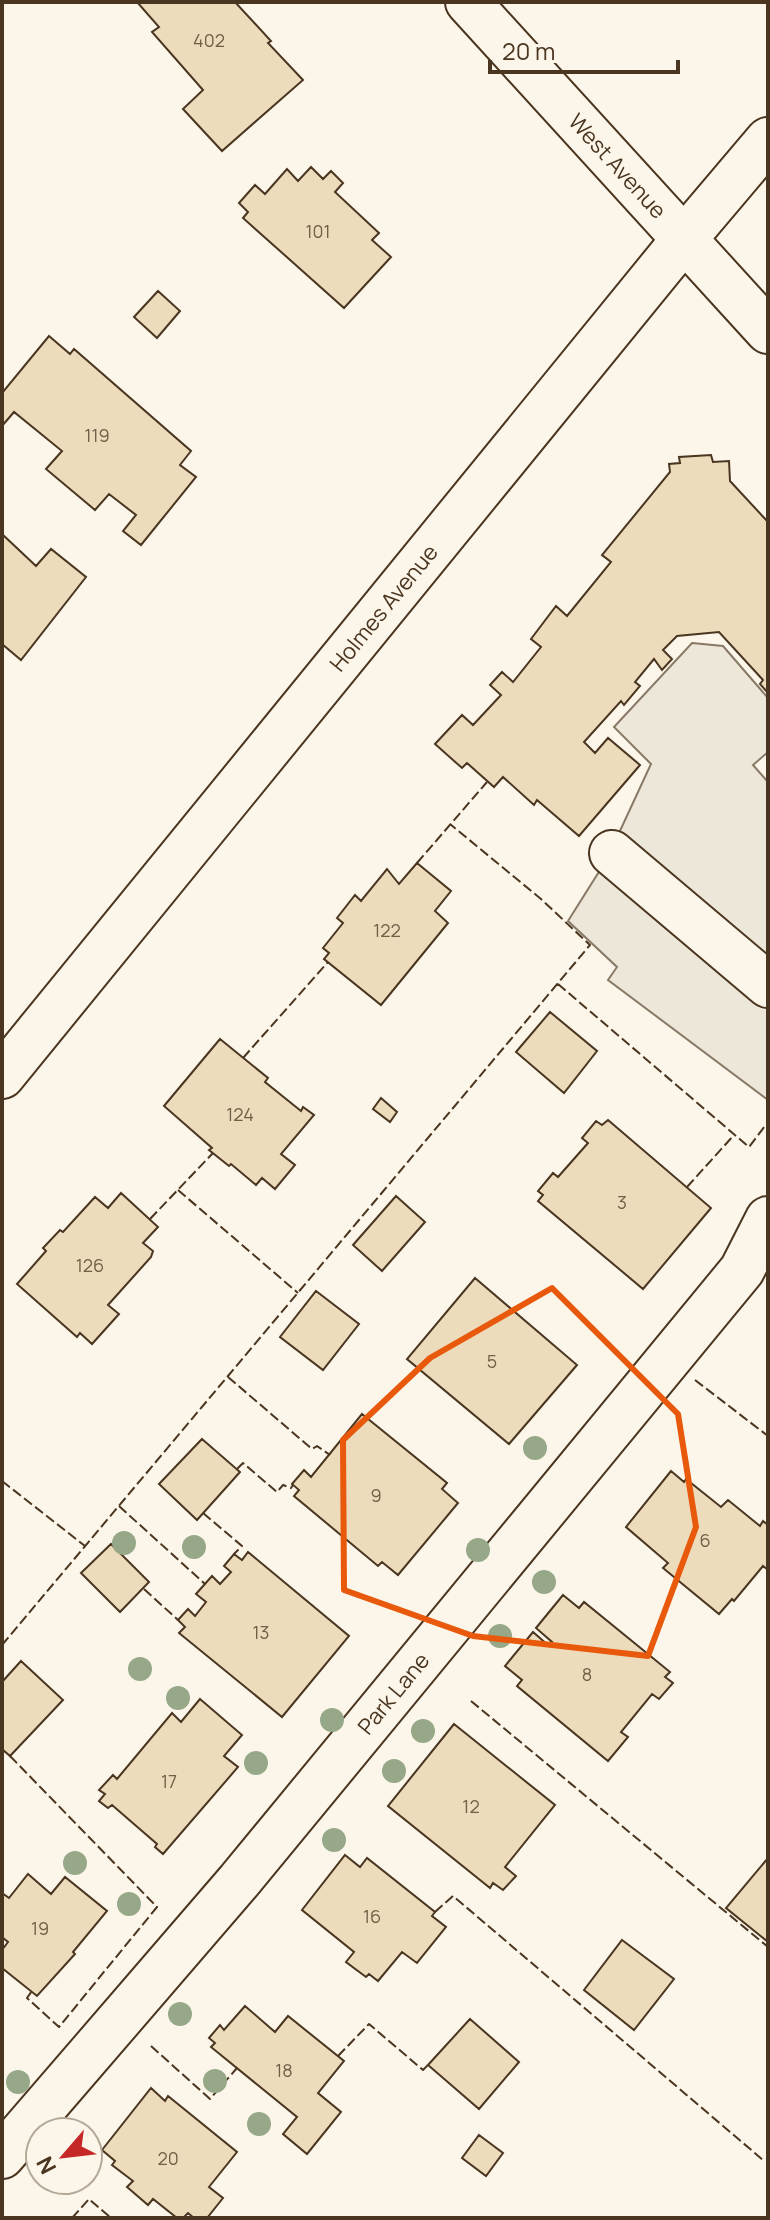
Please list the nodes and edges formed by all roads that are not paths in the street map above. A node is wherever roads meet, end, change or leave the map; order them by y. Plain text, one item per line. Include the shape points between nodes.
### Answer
1 (468, 2) edge
2 (768, 140) edge
3 (685, 238) junction
4 (768, 331) edge
5 (612, 853) dead end
6 (768, 985) edge
7 (2, 1076) edge
8 (768, 1219) edge
9 (2, 2156) edge

1 - 3 street, West Avenue
2 - 3 street, Holmes Avenue
3 - 4 street, West Avenue
3 - 7 street, Holmes Avenue
5 - 6 street
8 - 9 street, Park Lane via 742,1270 239,1881

